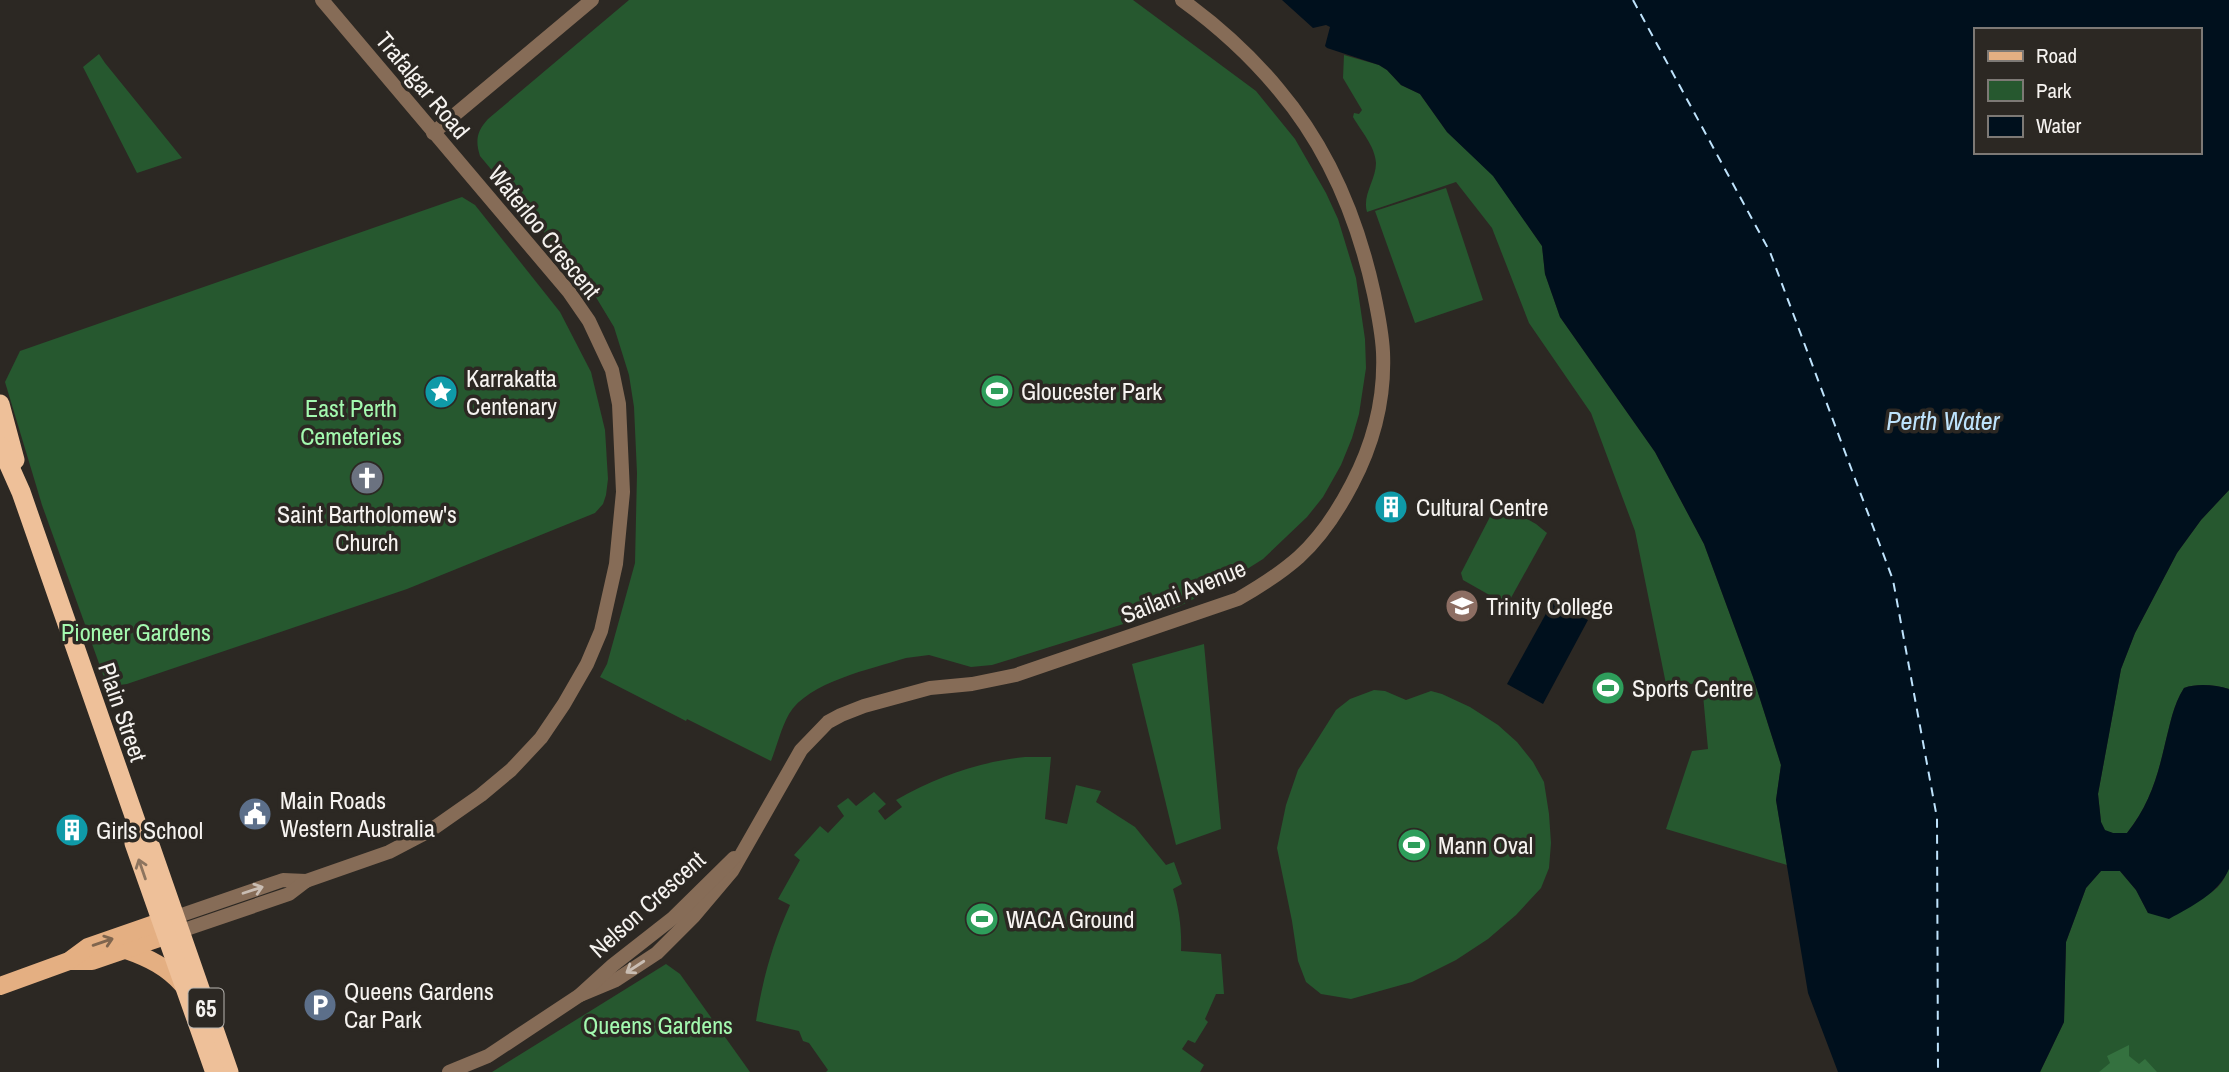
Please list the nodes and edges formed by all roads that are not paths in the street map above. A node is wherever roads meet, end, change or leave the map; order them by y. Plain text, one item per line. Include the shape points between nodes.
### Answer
1 (322, 0) edge
2 (592, 0) edge
3 (1182, 0) edge
4 (433, 133) junction
5 (462, 167) joint
6 (0, 404) edge
7 (0, 445) edge
8 (20, 492) junction
9 (794, 761) joint
10 (170, 927) junction
11 (127, 950) junction
12 (69, 961) junction
13 (183, 985) junction
14 (0, 986) edge
15 (215, 1072) edge
16 (229, 1072) edge
17 (449, 1072) edge

1 - 4 street, Trafalgar Road
2 - 4 street
3 - 9 street, Sailani Avenue via 1232,40 1281,92 1320,149 1353,216 1372,285 1383,351 1375,427 1360,468 1318,537 1298,557 1238,599 1016,675 930,688 864,706 828,722
4 - 5 street, Trafalgar Road
5 - 10 street, Waterloo Crescent via 569,292 589,321 612,370 619,404 623,492 616,564 601,631 578,680 541,738 511,770 447,820 404,845 306,881 289,894
6 - 8 highway, Plain Street
7 - 8 highway, Plain Street
8 - 10 highway, Plain Street via 139,830 134,843
9 - 17 street, Nelson Crescent via 745,847 673,918 580,995 488,1056
10 - 11 main road
12 -> 10 main road via 88,947
10 - 13 highway, Plain Street / 65
10 - 16 highway, Plain Street / 65
11 - 12 main road via 92,961
11 - 13 main road via 172,972
12 - 14 main road
13 - 15 highway, Plain Street / 65

